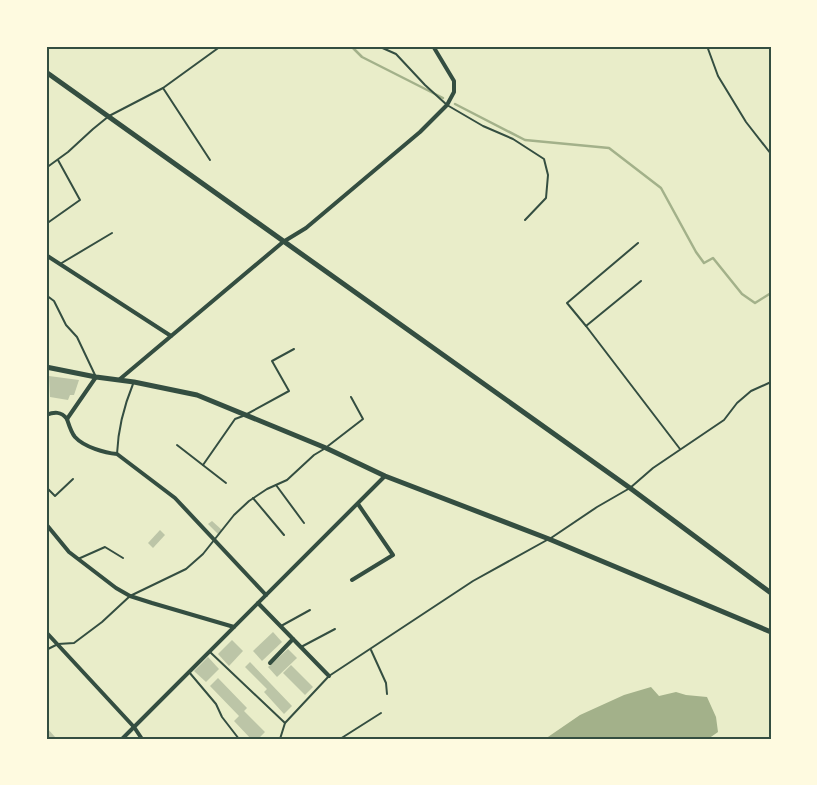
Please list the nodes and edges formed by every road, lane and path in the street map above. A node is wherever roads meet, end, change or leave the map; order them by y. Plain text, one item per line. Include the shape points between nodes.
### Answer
1 (221, 46) edge
2 (378, 46) edge
3 (433, 46) edge
4 (707, 46) edge
5 (46, 72) edge
6 (163, 88) junction
7 (447, 105) junction
8 (109, 116) junction
9 (771, 154) edge
10 (58, 160) junction
11 (210, 160) dead end
12 (46, 168) edge
13 (525, 220) dead end
14 (46, 224) edge
15 (112, 233) dead end
16 (283, 242) junction
17 (638, 243) dead end
18 (46, 255) edge
19 (60, 264) junction
20 (641, 281) dead end
21 (46, 295) edge
22 (586, 326) junction
23 (171, 336) junction
24 (294, 349) dead end
25 (46, 367) edge
26 (96, 377) junction
27 (120, 379) junction
28 (134, 382) junction
29 (771, 382) edge
30 (351, 397) dead end
31 (46, 415) edge
32 (244, 415) junction
33 (67, 419) junction
34 (177, 445) dead end
35 (326, 448) junction
36 (680, 449) junction
37 (117, 454) junction
38 (203, 465) junction
39 (385, 476) junction
40 (73, 479) dead end
41 (226, 483) dead end
42 (276, 486) junction
43 (630, 488) junction
44 (46, 490) edge
45 (253, 498) junction
46 (358, 504) junction
47 (304, 523) dead end
48 (46, 524) edge
49 (284, 535) dead end
50 (549, 539) junction
51 (214, 540) junction
52 (122, 558) dead end
53 (78, 559) junction
54 (352, 580) dead end
55 (771, 593) edge
56 (266, 595) junction
57 (130, 596) junction
58 (258, 603) junction
59 (310, 610) dead end
60 (281, 626) junction
61 (234, 627) junction
62 (335, 628) dead end
63 (46, 632) edge
64 (771, 632) edge
65 (293, 639) junction
66 (58, 644) junction
67 (301, 647) junction
68 (370, 649) junction
69 (46, 650) edge
70 (210, 652) junction
71 (270, 663) dead end
72 (189, 672) junction
73 (329, 676) junction
74 (387, 694) dead end
75 (381, 713) dead end
76 (285, 723) junction
77 (134, 727) junction
78 (122, 739) edge
79 (142, 739) edge
80 (239, 739) edge
81 (280, 739) edge
82 (340, 739) edge

1 - 6 lane
2 - 7 lane via 396,54
3 - 7 street via 454,81 454,92
4 - 9 lane via 718,76 746,122
5 - 8 street
6 - 8 lane
6 - 11 lane
7 - 13 lane via 544,159 548,174 546,198
7 - 16 street via 420,132 313,222
8 - 10 lane
8 - 16 street
10 - 12 lane
10 - 14 lane via 80,200
15 - 19 lane
16 - 23 street
16 - 43 street
17 - 22 lane via 567,303
18 - 19 street
19 - 23 street
20 - 22 lane
21 - 26 lane via 54,301 77,338
22 - 36 lane
23 - 27 street
24 - 32 lane via 272,361 289,391
25 - 26 street
26 - 27 street
26 - 33 street
27 - 28 street
28 - 32 street via 197,395
28 - 37 lane via 118,435
29 - 36 lane via 751,391 724,420
30 - 35 lane via 363,419
31 - 33 street via 53,412 63,414
32 - 35 street
32 - 38 lane via 235,419
33 - 37 street via 77,440
34 - 38 lane
35 - 39 street
35 - 42 lane
36 - 43 lane
37 - 51 street via 175,498
38 - 41 lane
39 - 46 street
39 - 50 street
40 - 44 lane via 55,496
42 - 45 lane
42 - 47 lane
43 - 50 lane
43 - 55 street
45 - 49 lane
45 - 51 lane
46 - 54 street via 394,555
46 - 56 street
48 - 53 street
50 - 64 street
50 - 68 lane via 473,581
51 - 56 street
51 - 57 lane via 186,569
52 - 53 lane via 105,547
53 - 57 street
56 - 58 street
57 - 61 street
57 - 66 lane via 74,643
58 - 60 street
58 - 61 street
59 - 60 lane
60 - 65 street
61 - 70 street
62 - 67 lane
63 - 66 street
65 - 67 street
65 - 71 street
66 - 69 lane
66 - 77 street
67 - 73 street
68 - 73 lane
68 - 74 lane via 386,683
70 - 72 street
70 - 76 lane
72 - 77 street
72 - 80 lane
73 - 76 lane
75 - 82 lane
76 - 81 lane
77 - 78 street
77 - 79 street

